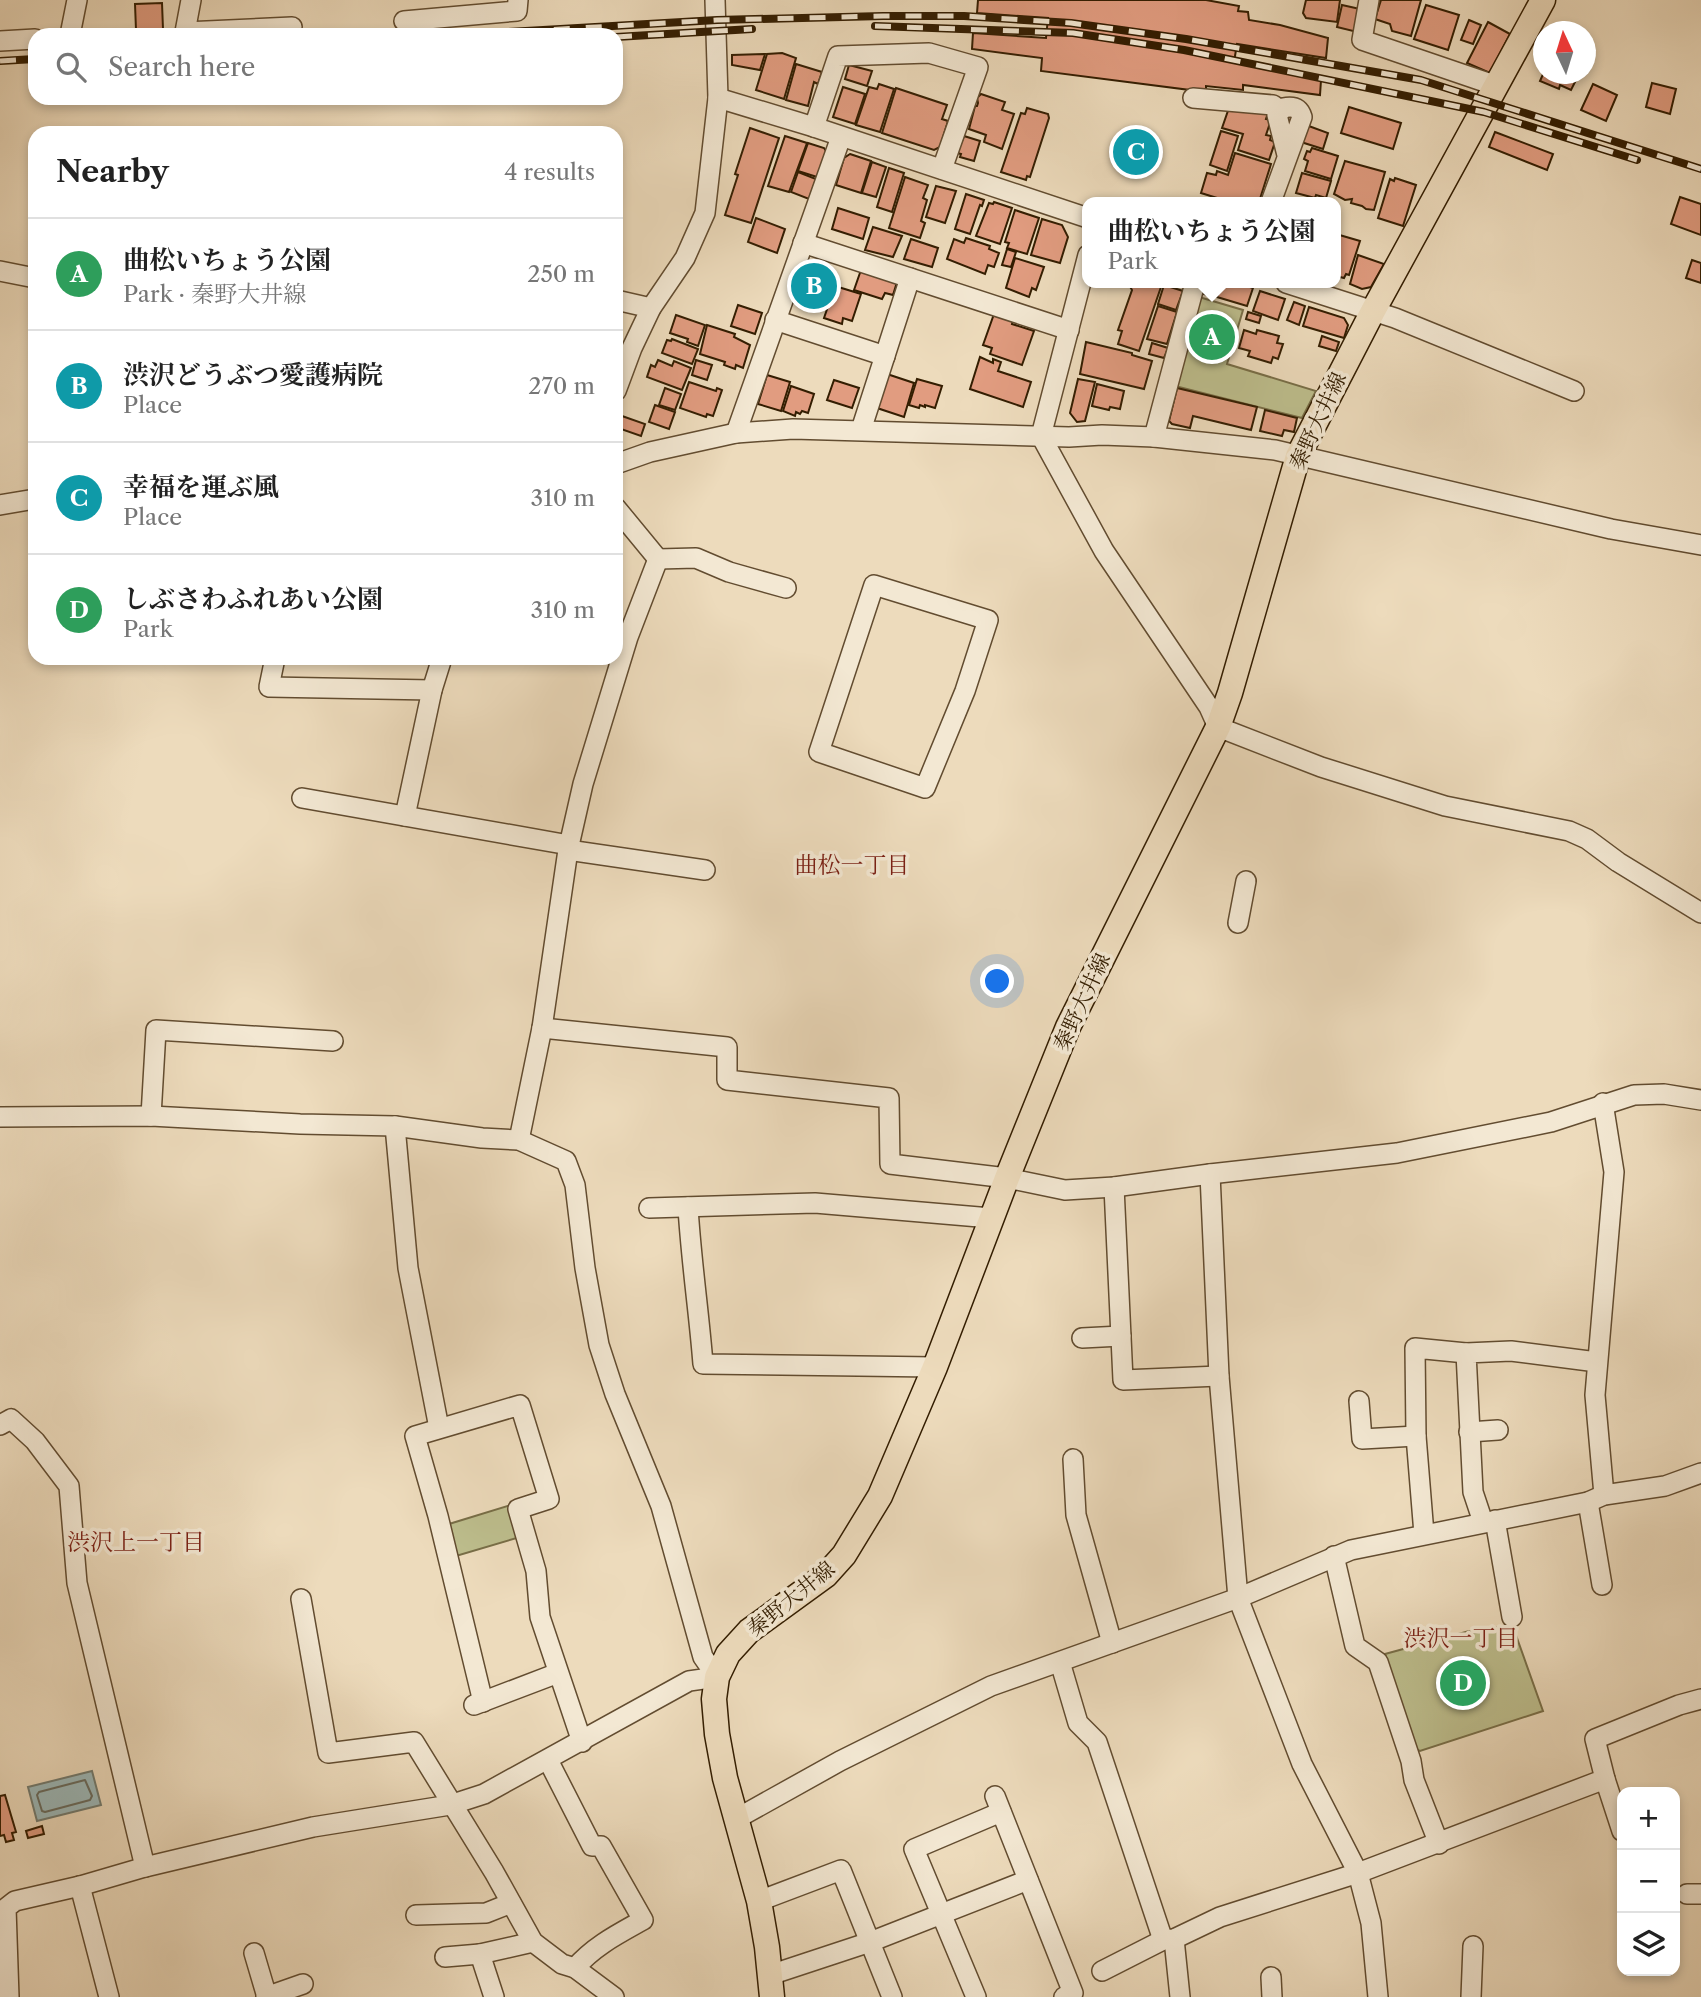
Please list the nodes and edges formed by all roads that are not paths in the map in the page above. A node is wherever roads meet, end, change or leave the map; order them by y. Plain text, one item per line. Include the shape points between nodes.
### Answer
1 (77, 0) edge
2 (191, 0) edge
3 (519, 0) edge
4 (715, 0) edge
5 (1369, 0) edge
6 (1544, 0) edge
7 (404, 20) dead end
8 (292, 27) dead end
9 (71, 28) edge
10 (186, 28) edge
11 (271, 28) edge
12 (28, 39) edge
13 (0, 41) edge
14 (1497, 86) junction
15 (1193, 98) dead end
16 (718, 99) junction
17 (814, 128) junction
18 (841, 137) junction
19 (942, 169) junction
20 (1273, 197) edge
21 (1082, 216) edge
22 (803, 243) junction
23 (0, 271) edge
24 (28, 277) edge
25 (910, 278) junction
26 (1082, 279) edge
27 (1194, 288) edge
28 (1302, 288) edge
29 (623, 302) edge
30 (651, 308) junction
31 (1373, 311) junction
32 (775, 320) junction
33 (1069, 330) junction
34 (885, 356) junction
35 (623, 372) edge
36 (1574, 391) dead end
37 (862, 430) junction
38 (736, 433) junction
39 (1041, 436) junction
40 (1154, 437) junction
41 (1298, 456) junction
42 (623, 462) edge
43 (28, 500) edge
44 (0, 505) edge
45 (623, 516) edge
46 (1701, 545) edge
47 (658, 559) junction
48 (786, 588) dead end
49 (988, 620) joint
50 (623, 653) edge
51 (274, 665) edge
52 (440, 665) edge
53 (619, 665) edge
54 (432, 690) junction
55 (1218, 726) junction
56 (302, 798) dead end
57 (405, 816) junction
58 (569, 847) junction
59 (705, 870) dead end
60 (1246, 881) dead end
61 (1701, 913) edge
62 (1238, 923) dead end
63 (542, 1028) junction
64 (333, 1041) dead end
65 (1701, 1100) edge
66 (1604, 1103) junction
67 (0, 1116) edge
68 (150, 1116) junction
69 (395, 1126) junction
70 (519, 1140) junction
71 (1210, 1174) junction
72 (1007, 1178) junction
73 (1114, 1187) junction
74 (649, 1208) dead end
75 (688, 1208) junction
76 (991, 1219) junction
77 (1121, 1336) junction
78 (1082, 1338) dead end
79 (1466, 1353) junction
80 (1597, 1362) junction
81 (935, 1367) junction
82 (1219, 1376) junction
83 (1359, 1401) dead end
84 (0, 1425) edge
85 (439, 1428) junction
86 (1498, 1430) dead end
87 (1469, 1432) junction
88 (1416, 1436) junction
89 (1073, 1459) dead end
90 (1701, 1473) edge
91 (1596, 1498) junction
92 (1489, 1521) junction
93 (1424, 1534) junction
94 (1334, 1556) junction
95 (1602, 1585) dead end
96 (1238, 1598) junction
97 (301, 1599) dead end
98 (1512, 1617) dead end
99 (1112, 1643) junction
100 (1060, 1662) junction
101 (558, 1673) junction
102 (717, 1677) junction
103 (1701, 1699) edge
104 (582, 1742) junction
105 (548, 1760) junction
106 (1605, 1779) junction
107 (450, 1805) junction
108 (1617, 1815) edge
109 (736, 1819) junction
110 (1439, 1844) junction
111 (145, 1867) junction
112 (1358, 1873) junction
113 (1028, 1880) junction
114 (80, 1886) junction
115 (759, 1901) junction
116 (511, 1903) junction
117 (416, 1915) dead end
118 (942, 1916) junction
119 (1169, 1940) junction
120 (533, 1942) junction
121 (870, 1942) junction
122 (1473, 1946) dead end
123 (254, 1953) dead end
124 (480, 1954) junction
125 (445, 1957) dead end
126 (3, 1964) edge
127 (575, 1968) junction
128 (1101, 1971) dead end
129 (303, 1984) dead end
130 (771, 1986) edge
131 (9, 1997) edge
132 (109, 1997) edge
133 (266, 1997) edge
134 (494, 1997) edge
135 (614, 1997) edge
136 (892, 1997) edge
137 (976, 1997) edge
138 (1064, 1997) edge
139 (1180, 1997) edge
140 (1378, 1997) edge
141 (1471, 1997) edge

1 - 9 street
2 - 10 street
3 - 7 street via 517,11
4 - 16 street
5 - 14 street via 1362,40
6 - 14 main road, 秦野大井線
8 - 11 street
12 - 13 street
14 - 31 main road, 秦野大井線
15 - 20 street via 1273,105 1280,110 1277,120 1287,155
16 - 17 street
16 - 30 street via 705,213 685,258
17 - 18 street
17 - 19 street via 838,56 929,53 978,67
18 - 19 street
18 - 22 street
19 - 21 street
22 - 25 street
22 - 32 street
23 - 24 street
25 - 33 street
25 - 34 street
26 - 33 street
27 - 40 street
28 - 31 street
29 - 30 street
30 - 35 street
31 - 36 street
31 - 41 main road, 秦野大井線
32 - 34 street
32 - 38 street
33 - 39 street
34 - 37 street
37 - 38 street
37 - 39 street
38 - 42 street
39 - 40 street
39 - 55 street via 1104,551
40 - 41 street
41 - 46 street via 1611,529
41 - 55 main road, 秦野大井線
43 - 44 street
45 - 47 street
47 - 48 street via 696,558
47 - 50 street
49 - 49 street via 874,585 819,752 925,788
51 - 54 street via 269,687
52 - 54 street
53 - 58 street
54 - 57 street
55 - 61 street via 1321,767 1446,806 1569,831
55 - 72 main road, 秦野大井線 via 1069,1027
56 - 57 street
57 - 58 street
58 - 59 street
58 - 63 street
60 - 62 street
63 - 70 street
63 - 72 street via 727,1047 727,1080 889,1098 890,1164
64 - 68 street via 156,1030
65 - 66 street via 1654,1094
66 - 71 street via 1551,1122 1397,1153
66 - 80 street via 1614,1172
67 - 68 street
68 - 69 street
69 - 70 street
69 - 85 street via 408,1268
70 - 102 street via 566,1161 572,1171 599,1345 660,1506 703,1657
71 - 73 street
71 - 82 street
72 - 73 street via 1065,1190
72 - 76 main road, 秦野大井線
73 - 77 street
74 - 75 street
75 - 76 street via 815,1203
75 - 81 street via 703,1364
76 - 81 main road, 秦野大井線
77 - 78 street
77 - 82 street via 1123,1380
79 - 80 street via 1511,1351
79 - 87 street
79 - 88 street via 1415,1348
80 - 91 street
81 - 102 main road, 秦野大井線 via 880,1496 844,1555 826,1575 749,1631 728,1654
82 - 96 street
83 - 88 street via 1362,1439
84 - 111 street via 11,1419 69,1486 77,1583
85 - 101 street via 520,1405 549,1499 518,1508 536,1571 540,1617
85 - 101 street via 415,1436 438,1516 478,1704
86 - 87 street
87 - 92 street via 1473,1492
88 - 93 street
89 - 99 street via 1076,1515
90 - 91 street via 1665,1486
91 - 92 street
91 - 95 street
92 - 93 street
92 - 98 street
93 - 94 street
94 - 96 street
94 - 110 street via 1355,1646 1378,1662
96 - 99 street
96 - 112 street via 1303,1764
97 - 107 street via 328,1753 414,1742
99 - 100 street
100 - 109 street via 930,1714
100 - 119 street via 1078,1723 1097,1742
101 - 104 street
102 - 104 street via 689,1681
102 - 109 main road, 秦野大井線 via 717,1734
103 - 106 street via 1595,1739
104 - 105 street
105 - 107 street via 484,1794
105 - 127 street via 592,1846 601,1846 643,1920 600,1944
106 - 108 street
106 - 110 street
107 - 111 street via 313,1827
107 - 116 street
109 - 115 main road, 秦野大井線
110 - 112 street
111 - 114 street
112 - 119 street via 1220,1917
112 - 140 street via 1371,1923
113 - 118 street
113 - 118 street via 998,1804 914,1849
113 - 138 street via 1073,1993
114 - 126 street via 15,1901 6,1908
114 - 132 street
115 - 121 street via 841,1870
115 - 130 main road, 秦野大井線
116 - 117 street via 486,1913
116 - 120 street
118 - 121 street
118 - 137 street
119 - 128 street
119 - 139 street
120 - 124 street
120 - 127 street
121 - 130 street
121 - 136 street
122 - 141 street
123 - 133 street
124 - 125 street
124 - 134 street
126 - 131 street
127 - 135 street
129 - 133 street

